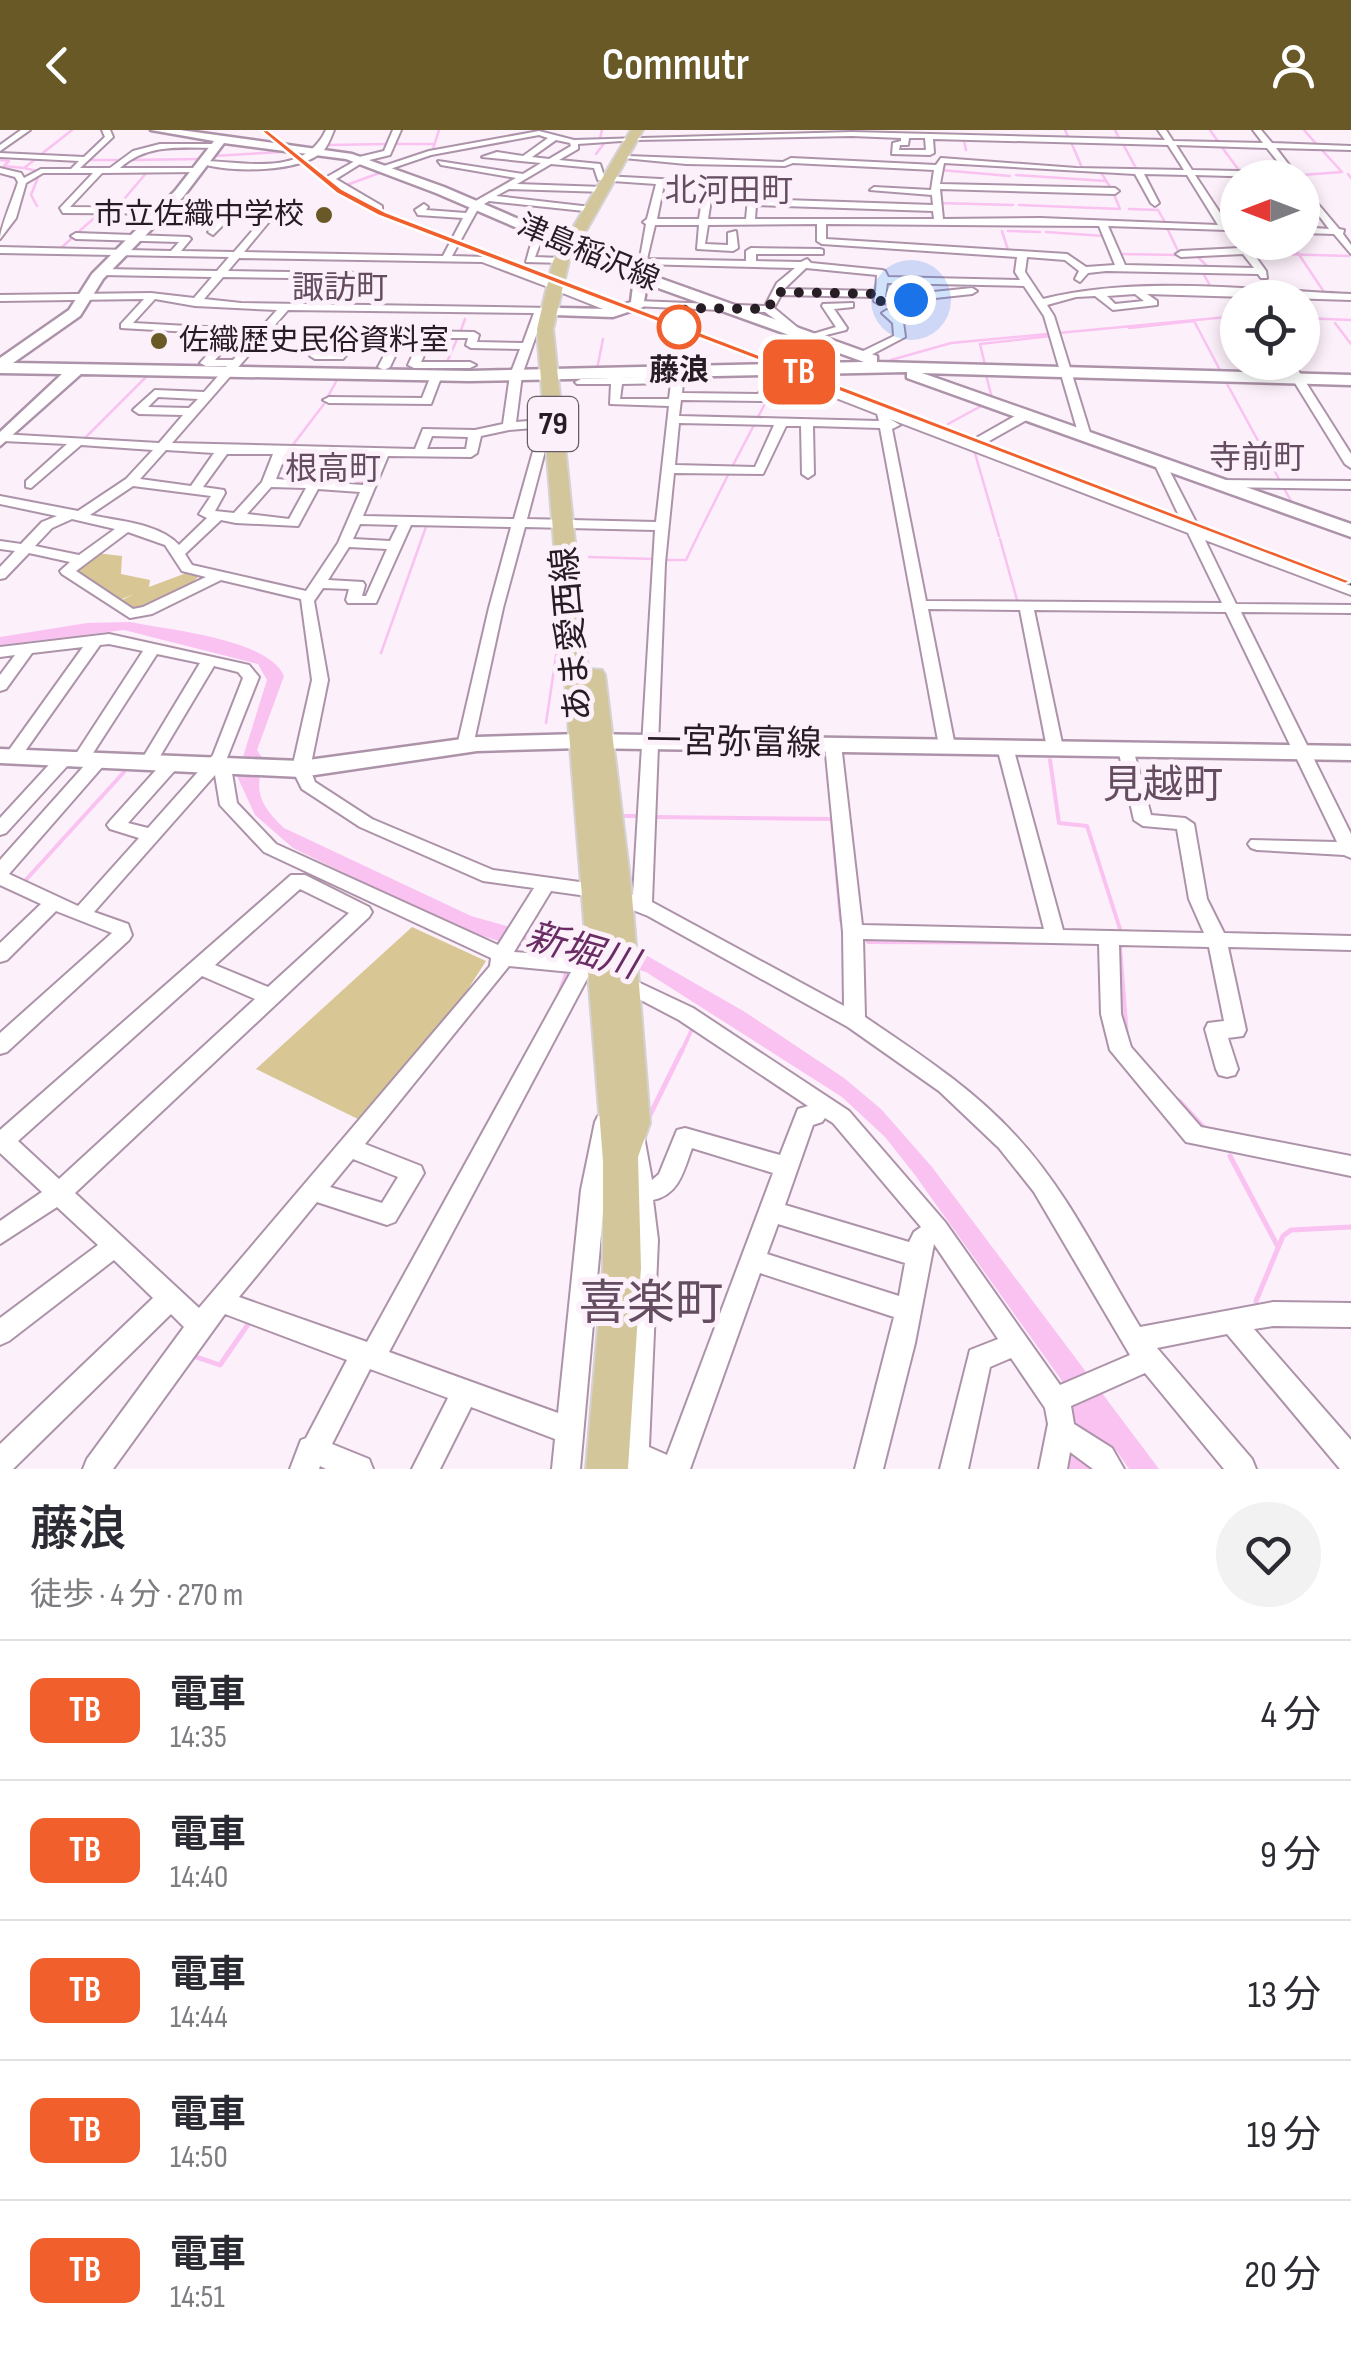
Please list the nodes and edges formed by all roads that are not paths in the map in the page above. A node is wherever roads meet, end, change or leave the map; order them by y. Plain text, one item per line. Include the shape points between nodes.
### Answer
1 (26, 130) edge
2 (106, 130) edge
3 (156, 130) edge
4 (330, 130) edge
5 (397, 130) edge
6 (471, 130) edge
7 (1162, 130) edge
8 (1256, 130) edge
9 (175, 132) edge
10 (725, 132) edge
11 (843, 132) edge
12 (553, 134) edge
13 (780, 134) edge
14 (912, 135) edge
15 (1011, 135) edge
16 (222, 138) edge
17 (929, 138) junction
18 (704, 140) junction
19 (574, 142) junction
20 (1074, 142) junction
21 (1171, 144) junction
22 (144, 146) junction
23 (1270, 146) junction
24 (466, 147) junction
25 (1351, 148) edge
26 (320, 149) junction
27 (540, 150) junction
28 (0, 152) edge
29 (565, 153) junction
30 (930, 153) junction
31 (486, 158) dead end
32 (523, 158) junction
33 (86, 159) junction
34 (620, 159) edge
35 (360, 160) junction
36 (1281, 160) edge
37 (686, 162) junction
38 (441, 163) dead end
39 (548, 163) junction
40 (939, 164) junction
41 (882, 165) junction
42 (201, 166) junction
43 (580, 166) junction
44 (1017, 166) junction
45 (384, 169) junction
46 (0, 170) edge
47 (100, 170) junction
48 (112, 170) junction
49 (1088, 170) junction
50 (1104, 170) junction
51 (73, 171) junction
52 (493, 171) junction
53 (1138, 171) junction
54 (1188, 172) junction
55 (1220, 173) edge
56 (521, 176) junction
57 (571, 179) junction
58 (667, 181) junction
59 (22, 182) junction
60 (710, 184) junction
61 (506, 186) junction
62 (1013, 188) junction
63 (935, 189) junction
64 (874, 190) junction
65 (1116, 191) junction
66 (754, 202) junction
67 (1155, 203) dead end
68 (802, 204) junction
69 (870, 206) junction
70 (424, 207) dead end
71 (476, 207) junction
72 (379, 208) dead end
73 (934, 208) junction
74 (590, 210) junction
75 (1320, 210) edge
76 (163, 211) junction
77 (232, 211) junction
78 (1220, 214) edge
79 (900, 221) junction
80 (750, 222) junction
81 (803, 222) junction
82 (821, 222) junction
83 (939, 222) junction
84 (966, 222) junction
85 (1001, 222) junction
86 (1019, 222) junction
87 (1034, 222) junction
88 (1103, 224) junction
89 (1130, 224) junction
90 (647, 227) junction
91 (702, 227) junction
92 (1220, 228) edge
93 (1043, 231) dead end
94 (1320, 231) edge
95 (213, 232) dead end
96 (1337, 232) junction
97 (1351, 232) edge
98 (539, 233) junction
99 (0, 236) edge
100 (76, 236) dead end
101 (136, 238) junction
102 (821, 246) junction
103 (898, 246) junction
104 (0, 250) edge
105 (968, 251) junction
106 (1351, 251) edge
107 (569, 252) junction
108 (1220, 252) edge
109 (449, 253) junction
110 (120, 254) junction
111 (172, 254) junction
112 (1181, 254) dead end
113 (190, 255) junction
114 (1018, 255) junction
115 (236, 256) junction
116 (370, 258) junction
117 (1251, 260) edge
118 (751, 264) junction
119 (802, 265) junction
120 (1120, 266) junction
121 (832, 268) junction
122 (642, 270) junction
123 (1084, 270) junction
124 (1262, 271) junction
125 (102, 272) junction
126 (882, 272) junction
127 (172, 273) junction
128 (221, 273) junction
129 (1267, 280) edge
130 (970, 282) junction
131 (1027, 284) junction
132 (558, 288) junction
133 (351, 290) junction
134 (777, 292) junction
135 (812, 292) junction
136 (1138, 292) junction
137 (1098, 293) junction
138 (881, 294) junction
139 (1082, 294) junction
140 (1220, 294) edge
141 (1320, 296) edge
142 (150, 297) junction
143 (1351, 297) edge
144 (0, 298) edge
145 (86, 298) junction
146 (195, 303) junction
147 (1041, 303) junction
148 (638, 304) junction
149 (286, 306) junction
150 (849, 306) dead end
151 (416, 308) junction
152 (728, 308) junction
153 (768, 309) junction
154 (549, 311) junction
155 (617, 311) junction
156 (886, 314) dead end
157 (262, 333) junction
158 (233, 334) junction
159 (358, 334) dead end
160 (400, 334) junction
161 (428, 334) junction
162 (804, 336) junction
163 (477, 345) junction
164 (527, 346) junction
165 (854, 359) junction
166 (1, 364) edge
167 (230, 366) junction
168 (384, 366) dead end
169 (767, 367) junction
170 (77, 369) junction
171 (470, 370) junction
172 (1067, 372) junction
173 (516, 375) junction
174 (674, 375) junction
175 (436, 376) junction
176 (939, 376) junction
177 (564, 377) junction
178 (1220, 377) edge
179 (1320, 379) edge
180 (1298, 380) edge
181 (1351, 380) edge
182 (617, 382) junction
183 (827, 390) junction
184 (205, 396) junction
185 (329, 400) dead end
186 (676, 400) junction
187 (830, 410) dead end
188 (190, 412) junction
189 (1026, 415) junction
190 (884, 418) junction
191 (674, 420) junction
192 (750, 421) junction
193 (782, 422) junction
194 (553, 423) junction
195 (808, 424) junction
196 (509, 426) junction
197 (476, 434) junction
198 (1085, 436) junction
199 (1, 439) edge
200 (78, 441) junction
201 (555, 446) junction
202 (972, 446) junction
203 (164, 447) junction
204 (223, 450) junction
205 (281, 452) junction
206 (383, 453) junction
207 (419, 453) junction
208 (1160, 463) junction
209 (1351, 464) edge
210 (669, 470) junction
211 (808, 474) dead end
212 (131, 482) junction
213 (268, 483) junction
214 (32, 484) dead end
215 (1218, 484) junction
216 (314, 485) junction
217 (1351, 485) edge
218 (367, 489) junction
219 (194, 490) junction
220 (0, 500) edge
221 (78, 515) junction
222 (218, 516) junction
223 (236, 519) junction
224 (354, 520) junction
225 (406, 520) junction
226 (520, 522) junction
227 (568, 523) junction
228 (128, 526) junction
229 (661, 526) junction
230 (1192, 530) junction
231 (1351, 532) edge
232 (345, 544) junction
233 (0, 545) edge
234 (396, 545) junction
235 (27, 549) junction
236 (179, 552) junction
237 (82, 560) junction
238 (0, 576) edge
239 (216, 577) junction
240 (322, 584) junction
241 (1351, 591) edge
242 (311, 597) junction
243 (920, 605) junction
244 (1026, 606) junction
245 (1232, 609) junction
246 (1351, 609) edge
247 (96, 639) junction
248 (153, 648) junction
249 (27, 649) junction
250 (0, 652) edge
251 (210, 660) junction
252 (0, 686) edge
253 (591, 741) junction
254 (648, 742) junction
255 (833, 744) junction
256 (465, 746) junction
257 (946, 746) junction
258 (1006, 747) junction
259 (1055, 748) junction
260 (8, 749) edge
261 (1126, 749) junction
262 (1301, 753) junction
263 (1351, 753) edge
264 (80, 760) junction
265 (159, 764) junction
266 (221, 767) junction
267 (301, 770) junction
268 (0, 828) edge
269 (152, 836) junction
270 (1256, 844) dead end
271 (1350, 851) edge
272 (0, 874) edge
273 (546, 884) junction
274 (618, 898) junction
275 (54, 902) junction
276 (81, 914) junction
277 (853, 932) junction
278 (1056, 936) junction
279 (1109, 938) junction
280 (1216, 940) junction
281 (1351, 943) edge
282 (0, 955) edge
283 (502, 955) junction
284 (200, 967) junction
285 (606, 974) junction
286 (270, 997) junction
287 (855, 1021) junction
288 (0, 1046) edge
289 (1226, 1069) dead end
290 (822, 1104) junction
291 (623, 1116) junction
292 (2, 1143) edge
293 (349, 1148) junction
294 (1351, 1166) edge
295 (787, 1167) junction
296 (631, 1175) junction
297 (61, 1190) junction
298 (312, 1190) junction
299 (770, 1211) junction
300 (937, 1230) junction
301 (0, 1234) edge
302 (116, 1245) junction
303 (919, 1256) junction
304 (752, 1260) junction
305 (170, 1298) junction
306 (220, 1301) junction
307 (908, 1310) junction
308 (1351, 1314) edge
309 (1232, 1322) junction
310 (200, 1325) junction
311 (0, 1333) edge
312 (1017, 1343) junction
313 (1141, 1349) junction
314 (369, 1354) junction
315 (465, 1392) junction
316 (1062, 1416) junction
317 (570, 1431) junction
318 (308, 1459) edge
319 (1351, 1461) edge
320 (0, 1463) edge
321 (626, 1465) edge
322 (1104, 1465) edge
323 (676, 1468) edge
324 (97, 1469) edge
325 (358, 1469) edge
326 (426, 1469) edge
327 (566, 1469) edge
328 (869, 1469) edge
329 (954, 1469) edge
330 (1054, 1469) edge
331 (1242, 1469) edge

1 - 28 street
2 - 33 street via 109,137
3 - 9 main road, 津島稲沢線
4 - 26 street
5 - 35 street via 388,152
6 - 24 street
7 - 21 street
8 - 23 street
9 - 16 main road, 津島稲沢線
9 - 22 street via 155,135
10 - 13 street
10 - 18 street
11 - 13 street
11 - 14 street
12 - 19 street
12 - 24 street
12 - 27 street
14 - 17 street
14 - 30 street via 895,152
15 - 17 street
15 - 20 street
15 - 44 street
16 - 22 street
16 - 26 main road, 津島稲沢線
16 - 42 main road
17 - 30 street
18 - 34 street
18 - 37 street
19 - 29 street
19 - 34 street
20 - 21 street
20 - 49 street
21 - 23 street
21 - 54 street
22 - 48 street
23 - 25 street
23 - 36 street
24 - 45 street
26 - 35 main road, 津島稲沢線
26 - 42 street via 294,163
27 - 29 street
27 - 32 street
28 - 33 street
29 - 34 street
29 - 39 street
30 - 40 street
31 - 32 street
32 - 39 street
32 - 52 street
33 - 51 street
34 - 37 street
34 - 43 street
34 - 57 street
34 - 58 street
34 - 61 street
34 - 74 main road, あま愛西線 / 79
34 - 107 main road, あま愛西線 / 79
35 - 45 main road, 津島稲沢線
35 - 72 street via 330,180
37 - 41 street
37 - 58 street
38 - 52 street
39 - 43 street
39 - 56 street
40 - 41 street
40 - 44 street
40 - 63 street
41 - 64 street
42 - 48 street
42 - 76 main road
43 - 57 street
44 - 49 street
44 - 62 street
45 - 71 main road, 津島稲沢線
46 - 59 street
47 - 48 street
47 - 51 street
47 - 76 street via 63,210
49 - 50 street
50 - 53 street
50 - 65 street
51 - 59 street via 41,171
52 - 56 street
53 - 54 street
53 - 67 street
54 - 55 street
54 - 78 street
56 - 57 street
56 - 61 street
58 - 60 street
58 - 90 street
59 - 99 street
60 - 66 street via 753,187
60 - 91 street
61 - 71 street
62 - 63 street
62 - 65 street
62 - 86 street
63 - 64 street
63 - 73 street
64 - 69 street
65 - 89 street
66 - 68 street
66 - 80 street
68 - 69 street
68 - 81 street
69 - 73 street
70 - 71 street via 418,212
71 - 74 street
71 - 98 main road, 津島稲沢線
71 - 109 street
73 - 83 street
74 - 107 main road, あま愛西線 / 79
75 - 96 street
76 - 77 street
76 - 101 main road
77 - 95 street
77 - 115 street via 273,212
79 - 82 street
79 - 83 street
79 - 103 street
80 - 81 street
80 - 91 street
81 - 82 street
81 - 91 street via 803,234
82 - 102 street
83 - 84 street
84 - 85 street
84 - 105 street
85 - 86 street
85 - 114 street
86 - 87 street
87 - 88 street
87 - 93 street
88 - 89 street
88 - 120 street
89 - 92 street
90 - 91 street
90 - 122 street
94 - 96 street
96 - 97 street
96 - 106 street
98 - 107 main road, 津島稲沢線
98 - 107 street via 530,260
100 - 101 street
101 - 110 main road
101 - 111 street via 186,239
102 - 103 street
102 - 118 street via 751,250
102 - 119 street
103 - 105 street
104 - 110 street
105 - 114 street
105 - 130 street
107 - 122 main road, 津島稲沢線
107 - 132 main road, あま愛西線 / 79
108 - 112 street
109 - 116 street
109 - 132 street
110 - 111 street
110 - 125 main road
111 - 113 street
113 - 115 street
113 - 127 street
114 - 123 street via 1052,252
114 - 131 street
115 - 116 street
115 - 128 street
116 - 133 street
117 - 124 street
118 - 119 street
118 - 122 street
119 - 121 street
119 - 134 street
120 - 123 street
120 - 124 street
121 - 126 street
121 - 135 street
122 - 148 main road
122 - 152 main road, 津島稲沢線
123 - 139 street
124 - 129 street
125 - 127 street
125 - 145 main road
126 - 130 street
126 - 138 street
127 - 128 street
127 - 142 street
128 - 133 street
128 - 146 street
130 - 131 street
131 - 138 street via 911,300 880,301
131 - 147 street
132 - 154 main road, あま愛西線 / 79
132 - 155 street
133 - 149 street
133 - 151 street
134 - 135 street
134 - 153 street
135 - 138 street
136 - 137 street
136 - 137 street via 1153,303 1113,306
136 - 140 street
137 - 139 street
139 - 147 street
141 - 143 street
142 - 145 street
142 - 146 street
142 - 158 street via 125,326
144 - 145 street
145 - 166 main road via 68,319
146 - 149 street
147 - 172 street
148 - 152 street
148 - 155 main road
149 - 157 street
150 - 162 street via 827,306 842,328
151 - 154 street
151 - 160 street
152 - 153 street
152 - 162 main road, 津島稲沢線
153 - 162 street
154 - 155 main road
154 - 164 street
154 - 177 main road, あま愛西線 / 79
156 - 165 street via 898,322 900,338
157 - 158 street
157 - 167 street
158 - 167 street via 206,363
159 - 160 street
160 - 161 street
160 - 168 street
161 - 163 street via 474,335 471,345
161 - 171 street via 414,366
162 - 165 main road, 津島稲沢線
163 - 164 street
163 - 171 street
164 - 173 street
165 - 169 main road
165 - 176 main road
166 - 170 main road
167 - 170 main road
167 - 175 main road
167 - 184 street
169 - 174 main road
169 - 183 street
170 - 199 main road
171 - 173 main road
171 - 175 main road
172 - 176 main road
172 - 178 main road
172 - 198 street
173 - 177 main road
173 - 196 street
174 - 177 main road
174 - 182 street
174 - 186 street
175 - 185 street via 427,402
176 - 189 main road
177 - 182 street
177 - 194 main road, あま愛西線 / 79
177 - 227 main road, あま愛西線 / 79
179 - 181 main road
180 - 209 street
182 - 186 street via 614,402
183 - 187 street
183 - 190 street
184 - 188 street
184 - 188 street via 155,393 139,410
186 - 191 street
186 - 192 street via 765,393
188 - 203 street
189 - 198 main road
189 - 202 street
190 - 195 street
190 - 202 street
190 - 243 street
191 - 192 street
191 - 210 street
192 - 193 street
193 - 195 street
193 - 210 street via 758,471
194 - 196 street
194 - 201 main road, あま愛西線 / 79
195 - 211 street
196 - 197 street
197 - 207 street via 470,453
197 - 207 street via 427,432
198 - 208 main road
199 - 200 street
200 - 203 street
200 - 214 street
201 - 226 street via 540,448
201 - 227 main road, あま愛西線 / 79
202 - 230 street
203 - 204 street
203 - 212 street
204 - 205 street
204 - 219 street
205 - 206 street
205 - 213 street
206 - 207 street
206 - 218 street
208 - 215 main road
208 - 230 street
210 - 229 street
212 - 219 street
212 - 221 street
213 - 216 street
213 - 223 street
215 - 217 street
215 - 231 main road
216 - 218 street
216 - 223 street via 293,524
218 - 224 street
219 - 222 street via 220,492 206,514
220 - 221 street
221 - 228 street
221 - 235 street via 47,525
222 - 223 street
222 - 236 street
224 - 225 street
224 - 232 street
225 - 226 street
225 - 234 street
226 - 227 street
226 - 256 street
227 - 229 street
227 - 253 main road, あま愛西線 / 79
228 - 236 street
228 - 237 street
229 - 254 street
230 - 241 street
230 - 245 street
232 - 234 street
232 - 240 street
233 - 235 street
234 - 240 street via 371,600 353,600 358,584
235 - 237 street
235 - 238 street
236 - 239 street via 187,568
237 - 239 street via 66,571 130,614
239 - 242 street
240 - 242 street
242 - 267 street via 320,680
243 - 244 street
243 - 257 street
244 - 245 street
244 - 259 street
245 - 246 street
245 - 262 street
247 - 248 street
247 - 249 street
247 - 260 street
248 - 251 street
248 - 264 street
249 - 250 street
249 - 252 street
251 - 265 street
251 - 266 street via 252,676
253 - 254 main road, 一宮弥富線
253 - 256 main road, 一宮弥富線
253 - 274 main road, あま愛西線 / 79
254 - 255 main road, 一宮弥富線
254 - 274 street
255 - 257 main road, 一宮弥富線
255 - 277 street
256 - 267 main road, 一宮弥富線
257 - 258 main road, 一宮弥富線
258 - 259 main road, 一宮弥富線
258 - 278 street
259 - 261 main road, 一宮弥富線
260 - 264 main road, 一宮弥富線
261 - 262 main road, 一宮弥富線
261 - 280 street via 1143,820 1185,824 1198,898
262 - 263 main road, 一宮弥富線
262 - 271 street
264 - 265 main road, 一宮弥富線
264 - 268 street
264 - 272 street
265 - 266 main road, 一宮弥富線
265 - 269 street via 116,825
266 - 267 main road, 一宮弥富線
266 - 269 street
266 - 283 street via 229,806 270,848
267 - 273 street via 320,796 366,823 490,876
269 - 276 street
270 - 271 street
272 - 275 street
273 - 274 street
273 - 283 street
274 - 285 main road, あま愛西線 / 79
274 - 287 street
275 - 276 street
275 - 282 street
276 - 288 street via 122,935
277 - 278 street
277 - 287 street
278 - 279 street
279 - 280 street
279 - 294 street via 1112,1014 1121,1050 1194,1135
280 - 281 street
280 - 289 street via 1236,1030 1216,1029
283 - 285 street
283 - 293 street via 499,968
284 - 286 street
284 - 286 street via 298,880 362,912
284 - 292 street
285 - 290 street via 674,1006
285 - 291 main road, あま愛西線 / 79
285 - 314 street
286 - 297 street
287 - 313 street via 947,1085 1007,1141 1042,1185
290 - 295 street via 814,1116 806,1115
290 - 300 street via 882,1160
291 - 296 main road, あま愛西線 / 79
291 - 317 street via 592,1190
292 - 297 street
293 - 298 street
293 - 298 street via 413,1173 386,1216
295 - 296 street via 686,1137 658,1190
295 - 299 street
296 - 321 main road, あま愛西線 / 79 via 622,1268
297 - 301 street
297 - 302 street
298 - 306 street
299 - 303 street
299 - 304 street
300 - 303 street via 922,1240
300 - 312 street
302 - 305 street
302 - 311 street
303 - 307 street
304 - 307 street
304 - 323 street
305 - 310 street
305 - 320 street
306 - 310 street
306 - 314 street
307 - 328 street
308 - 309 street via 1273,1314
309 - 313 street
309 - 319 street
310 - 324 street
312 - 316 street
312 - 329 street via 979,1359
313 - 316 street
313 - 331 street
314 - 315 street
314 - 318 street
315 - 317 street
315 - 326 street
316 - 322 street
316 - 330 street
317 - 327 street
318 - 325 street
321 - 323 street

